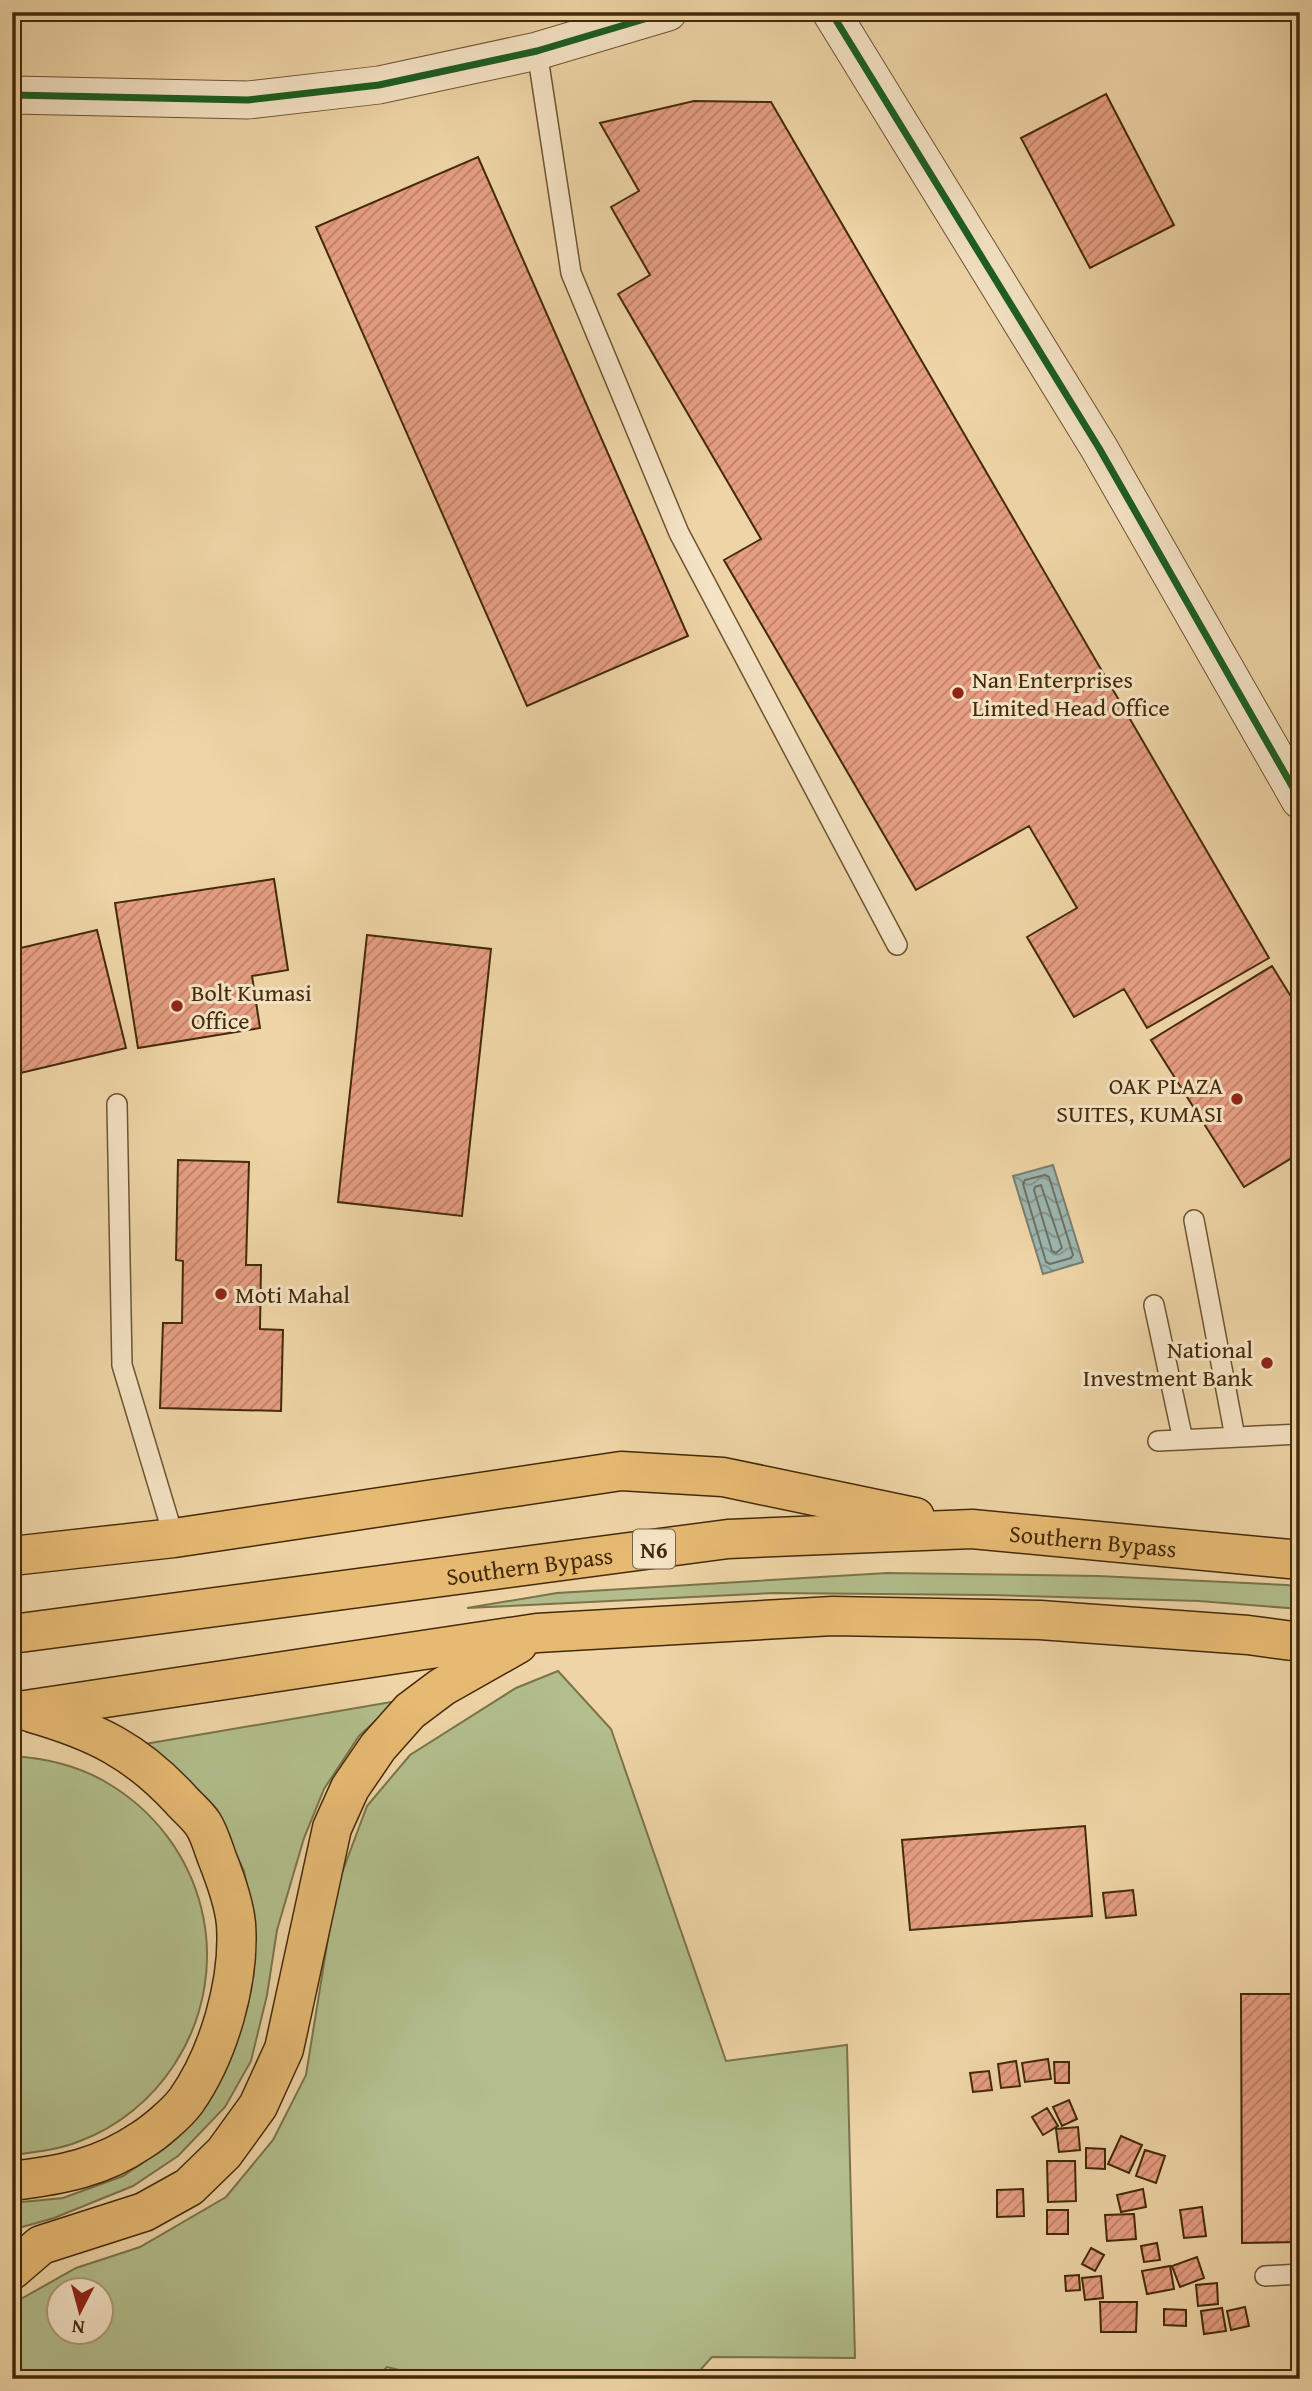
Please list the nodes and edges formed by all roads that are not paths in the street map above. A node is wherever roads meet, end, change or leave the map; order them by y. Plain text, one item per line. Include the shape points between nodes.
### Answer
1 (668, 12) edge
2 (831, 12) edge
3 (537, 51) junction
4 (12, 95) edge
5 (1300, 800) edge
6 (897, 945) dead end
7 (117, 1104) dead end
8 (1194, 1220) dead end
9 (1154, 1306) dead end
10 (1300, 1434) edge
11 (1235, 1437) junction
12 (1183, 1440) junction
13 (1158, 1441) dead end
14 (972, 1529) junction
15 (174, 1538) junction
16 (12, 1556) edge
17 (1300, 1560) edge
18 (537, 1633) junction
19 (12, 1634) edge
20 (1300, 1642) edge
21 (18, 1711) edge
22 (12, 2181) edge
23 (27, 2248) edge
24 (12, 2270) edge
25 (1300, 2274) edge
26 (1265, 2276) dead end

1 - 3 street
2 - 5 street via 1099,448
3 - 4 street via 379,85 248,100
3 - 6 lane via 571,273 679,533
7 - 15 lane via 122,1365
8 - 11 lane
9 - 12 lane
10 - 11 lane
11 - 12 lane
12 - 13 lane
14 - 15 highway via 723,1477 621,1471
14 - 17 highway, Southern Bypass / N6
14 - 19 highway, Southern Bypass / N6 via 728,1539
15 - 16 highway
18 - 20 highway via 833,1616 1040,1620
18 - 21 highway
18 - 23 highway via 442,1687 410,1711 350,1788 332,1828 284,2049 258,2106 224,2154 189,2187 144,2212
21 - 22 highway via 65,1722 124,1749 162,1779 204,1825 236,1923 225,2016 209,2059 185,2102 144,2139 99,2165
23 - 24 highway
25 - 26 lane

